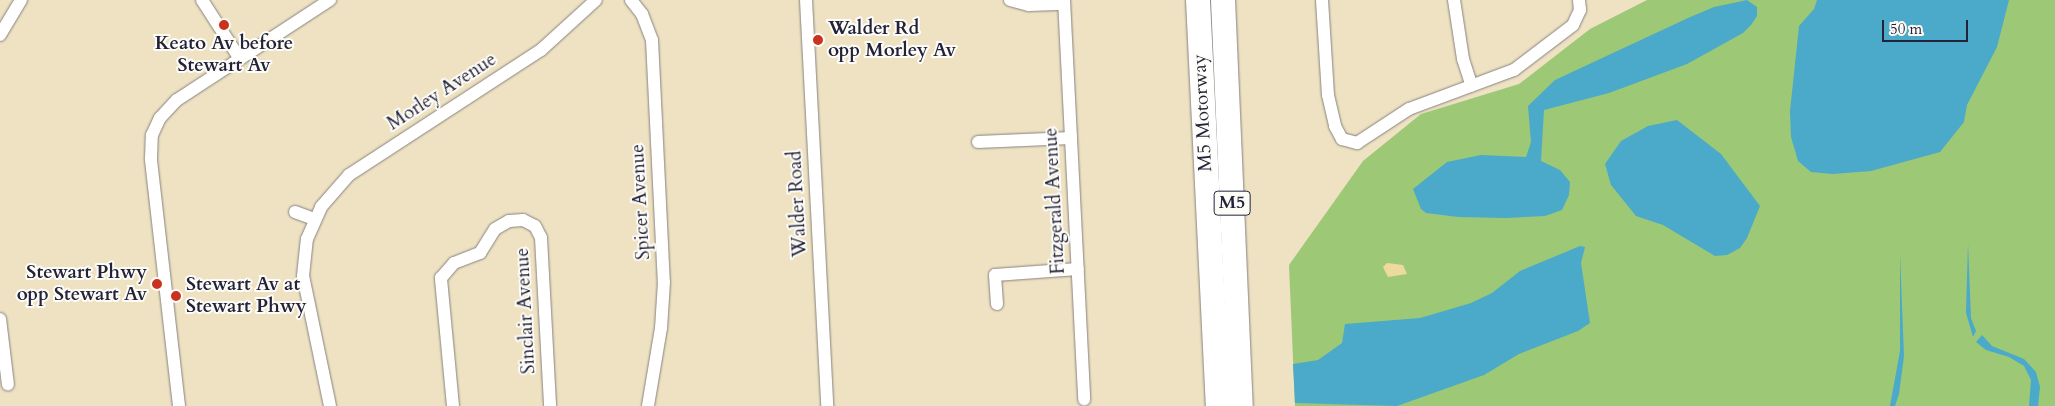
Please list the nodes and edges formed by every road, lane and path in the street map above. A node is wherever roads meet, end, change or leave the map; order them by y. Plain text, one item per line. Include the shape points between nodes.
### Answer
1 (202, 0) edge
2 (330, 0) edge
3 (596, 0) edge
4 (631, 0) edge
5 (806, 0) edge
6 (1010, 0) edge
7 (1198, 0) edge
8 (1223, 0) edge
9 (1322, 0) edge
10 (1454, 0) edge
11 (1579, 0) edge
12 (17, 2) edge
13 (1064, 2) edge
14 (0, 35) edge
15 (240, 59) junction
16 (1472, 86) junction
17 (1071, 138) junction
18 (978, 142) dead end
19 (295, 212) dead end
20 (314, 219) junction
21 (1078, 269) junction
22 (997, 304) dead end
23 (0, 319) edge
24 (8, 385) dead end
25 (1084, 400) dead end
26 (179, 406) edge
27 (330, 406) edge
28 (453, 406) edge
29 (550, 406) edge
30 (648, 406) edge
31 (827, 406) edge
32 (1218, 406) edge
33 (1241, 406) edge

1 - 15 street
2 - 15 street
3 - 20 street, Morley Avenue via 541,50 349,175
4 - 30 street, Spicer Avenue via 642,14 652,40 664,276 661,328
5 - 31 street, Walder Road
6 - 13 street via 1029,5
7 - 32 highway, M5 Motorway / M5
8 - 33 highway, M5 Motorway / M5
9 - 16 street via 1328,95 1334,126 1342,139 1357,144 1409,109
10 - 16 street via 1463,59
11 - 16 street via 1580,10 1573,25 1514,70
12 - 14 street
13 - 17 street, Fitzgerald Avenue
15 - 26 street via 170,105 152,135 152,170
17 - 18 street
17 - 21 street, Fitzgerald Avenue
19 - 20 street
20 - 27 street, Morley Avenue via 304,252 304,288
21 - 22 street via 995,275
21 - 25 street, Fitzgerald Avenue
23 - 24 street
28 - 29 street, Sinclair Avenue via 441,278 454,263 480,253 495,229 509,221 523,220 536,226 541,238

